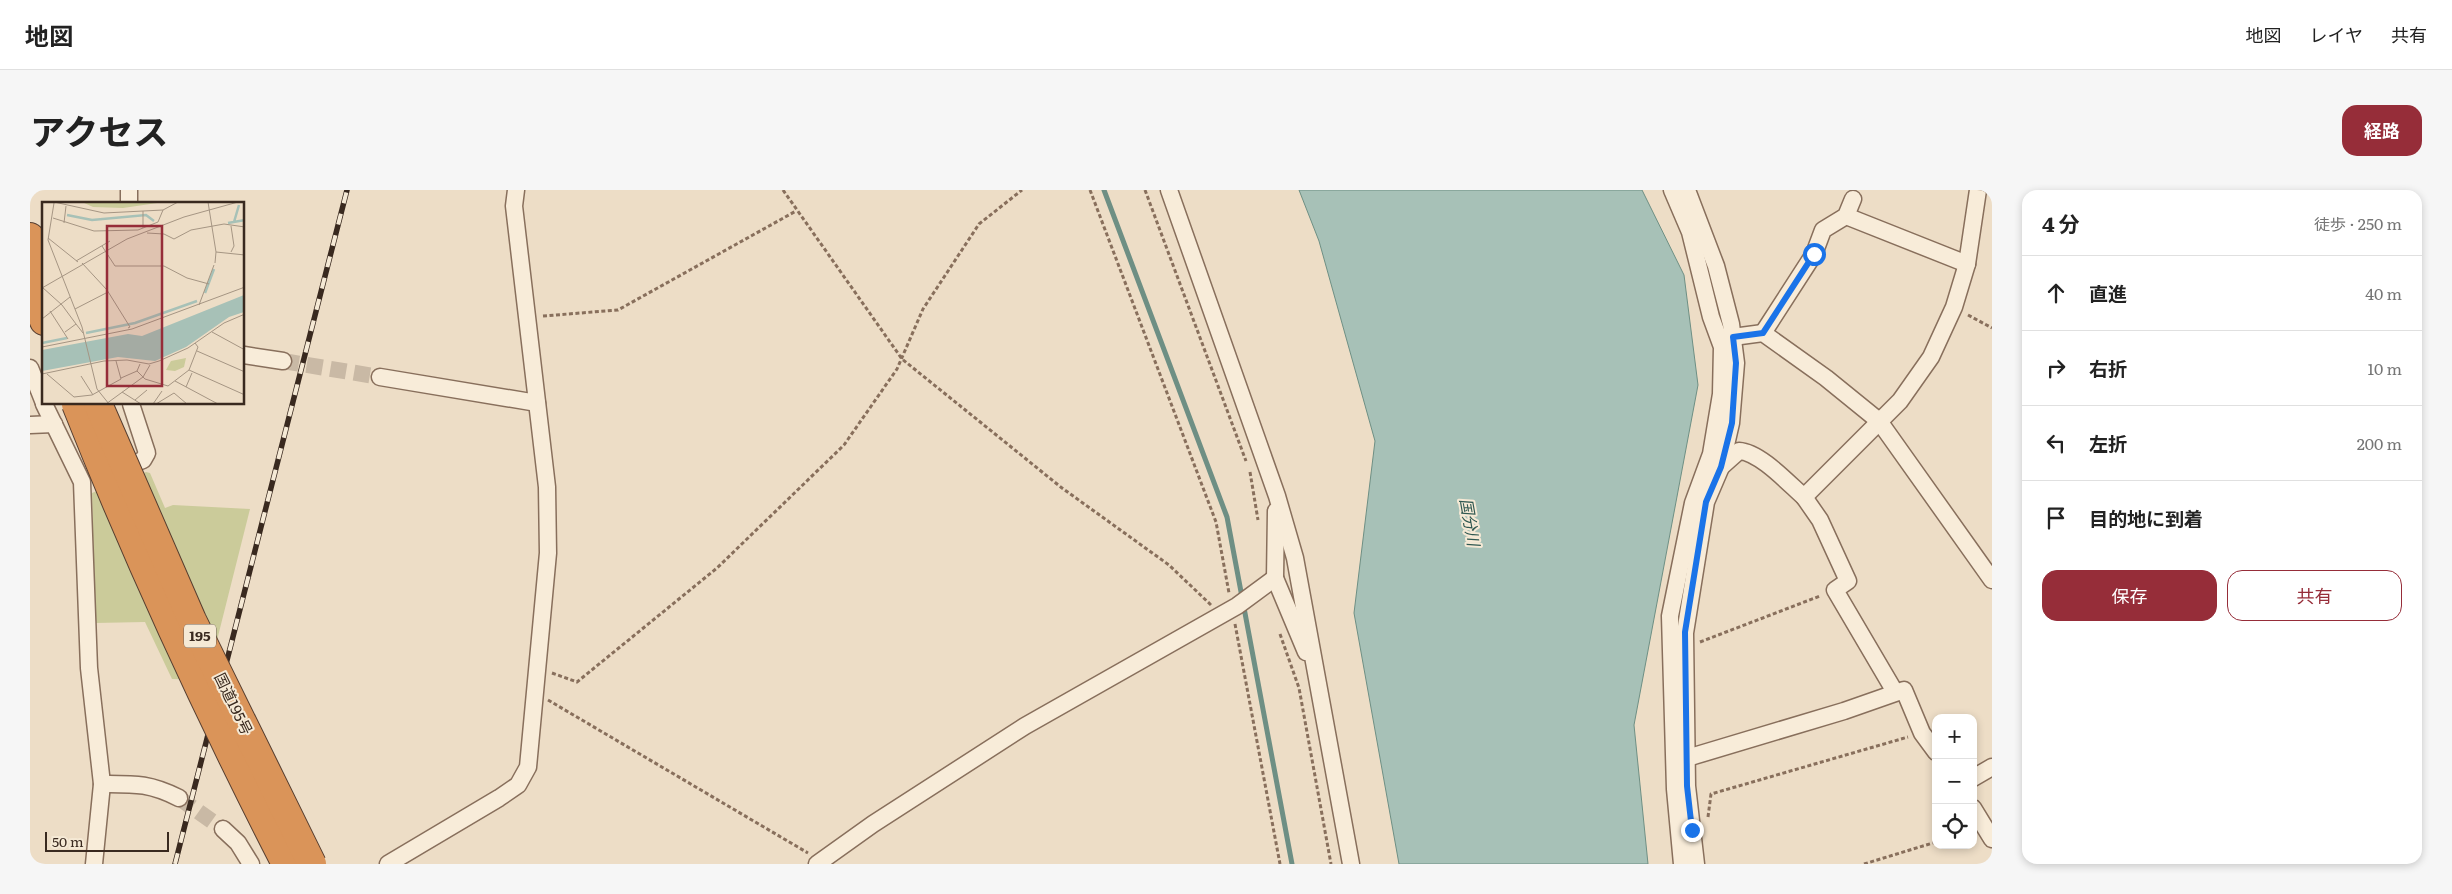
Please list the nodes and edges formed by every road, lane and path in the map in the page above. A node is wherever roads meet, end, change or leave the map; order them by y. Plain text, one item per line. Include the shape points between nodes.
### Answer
1 (516, 190) edge
2 (783, 190) edge
3 (1022, 190) edge
4 (1090, 190) edge
5 (1145, 190) edge
6 (1169, 190) edge
7 (1672, 190) edge
8 (1687, 190) edge
9 (1978, 190) edge
10 (1853, 199) dead end
11 (796, 211) junction
12 (1846, 216) junction
13 (30, 237) edge
14 (1967, 264) junction
15 (42, 267) edge
16 (30, 285) edge
17 (1954, 307) junction
18 (42, 316) edge
19 (527, 317) junction
20 (1992, 328) edge
21 (1763, 333) junction
22 (1733, 337) junction
23 (245, 355) edge
24 (902, 359) junction
25 (283, 361) tunnel mouth
26 (30, 368) edge
27 (380, 377) tunnel mouth
28 (42, 398) edge
29 (537, 403) junction
30 (45, 405) edge
31 (76, 405) edge
32 (98, 405) edge
33 (131, 405) edge
34 (1879, 421) junction
35 (30, 424) edge
36 (54, 424) junction
37 (1721, 467) junction
38 (82, 482) junction
39 (1277, 496) junction
40 (1804, 498) junction
41 (1260, 526) dead end
42 (1992, 580) edge
43 (1268, 583) junction
44 (1835, 590) junction
45 (1230, 610) junction
46 (1279, 633) dead end
47 (1686, 648) junction
48 (538, 668) junction
49 (1318, 680) junction
50 (535, 692) junction
51 (1894, 692) junction
52 (1922, 733) junction
53 (1932, 747) edge
54 (1687, 758) junction
55 (1992, 767) edge
56 (1977, 776) edge
57 (102, 784) junction
58 (1681, 788) junction
59 (179, 798) tunnel mouth
60 (1977, 815) edge
61 (224, 828) tunnel mouth
62 (1692, 830) junction
63 (1992, 839) edge
64 (1932, 843) edge
65 (840, 858) edge
66 (819, 862) edge
67 (94, 864) edge
68 (251, 864) edge
69 (286, 864) edge
70 (312, 864) edge
71 (388, 864) edge
72 (1280, 864) edge
73 (1331, 864) edge
74 (1351, 864) edge
75 (1682, 864) edge
76 (1696, 864) edge
77 (1864, 864) edge

1 - 19 street via 514,206
2 - 11 path
3 - 24 path via 979,224 923,309
4 - 45 path via 1216,522
5 - 41 path via 1250,474
6 - 39 street
7 - 58 street via 1690,232 1722,347 1721,394 1712,454 1693,503 1670,616
8 - 22 street via 1716,266
9 - 14 street
10 - 12 street
11 - 19 path via 618,310
11 - 24 path
12 - 14 street
12 - 21 street via 1823,230 1814,254
13 - 15 highway
14 - 17 street
16 - 18 highway
17 - 20 path
17 - 34 street via 1931,357 1900,401
19 - 29 street
21 - 22 street
21 - 34 street
22 - 37 street via 1736,363 1732,423
23 - 25 street
24 - 45 path via 1062,488
24 - 48 path via 844,445 717,568 577,682
26 - 28 street
27 - 29 street
29 - 48 street via 546,487 548,553
30 - 36 street
31 - 69 highway, 国道195号 / 195, bridge via 173,632
32 - 70 highway, 国道195号 / 195, bridge via 192,620
33 - 38 street via 147,453 143,460
34 - 40 street
34 - 42 street
35 - 36 street
36 - 38 street
37 - 40 street via 1739,451 1747,452 1772,468
37 - 47 street via 1706,502 1690,600
38 - 57 street via 89,668
39 - 43 street
39 - 49 street via 1295,558
40 - 44 street via 1820,520 1848,581
43 - 45 street
43 - 49 street
44 - 47 path
44 - 51 street
45 - 65 street via 1025,726 873,824
45 - 72 path
46 - 73 path via 1299,688
47 - 54 street
48 - 50 street
49 - 74 street
50 - 66 path
50 - 71 street via 528,767 518,785
51 - 52 street via 1904,690
51 - 54 street via 1844,711
52 - 53 street
52 - 62 path via 1711,794 1708,817
54 - 58 street
55 - 56 street
57 - 59 street via 145,784
57 - 67 street
58 - 62 street
58 - 75 street
60 - 63 street
61 - 68 street
62 - 76 street
64 - 77 path
65 - 66 street

